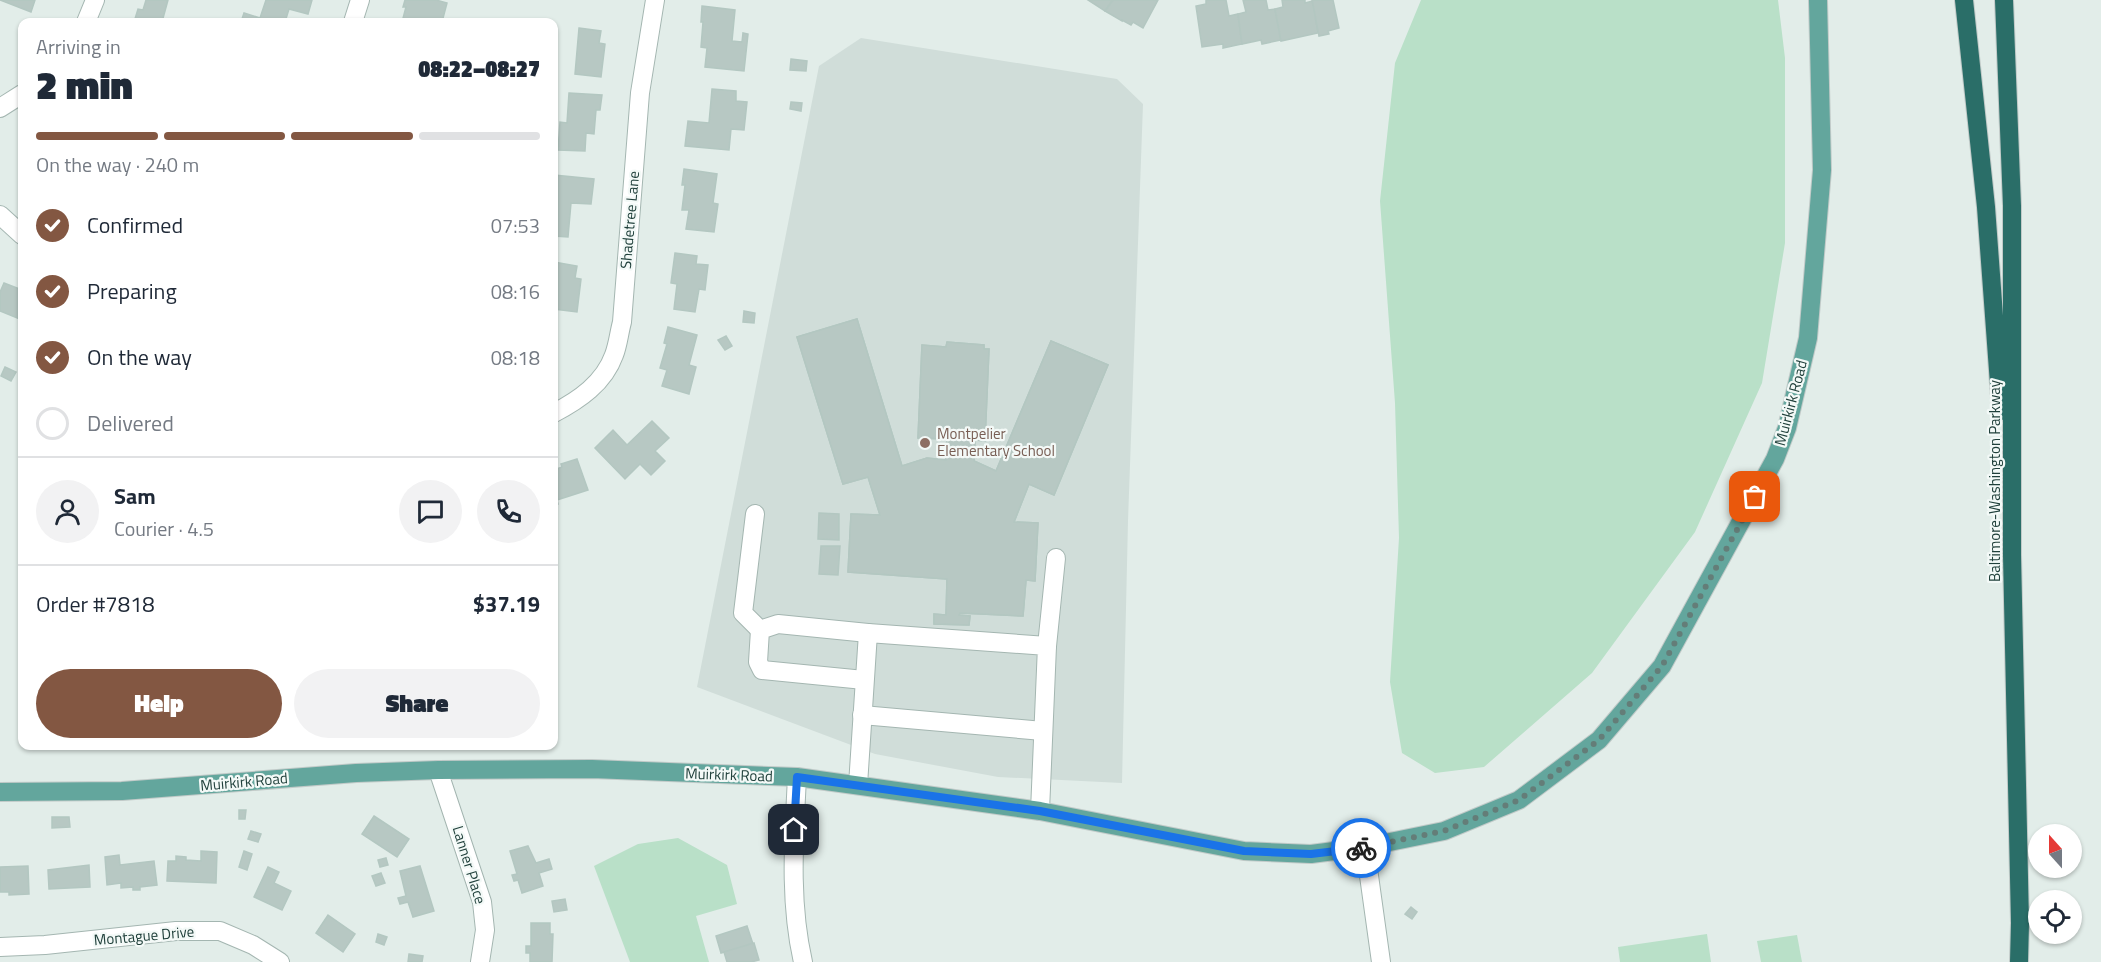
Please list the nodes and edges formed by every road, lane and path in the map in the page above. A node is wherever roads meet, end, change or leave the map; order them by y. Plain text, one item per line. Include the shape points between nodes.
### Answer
1 (95, 0) edge
2 (360, 0) edge
3 (655, 0) edge
4 (1818, 0) edge
5 (1964, 0) edge
6 (2004, 0) edge
7 (88, 18) edge
8 (354, 18) edge
9 (18, 97) edge
10 (0, 108) edge
11 (0, 215) edge
12 (18, 231) edge
13 (558, 410) edge
14 (755, 514) dead end
15 (2012, 555) junction
16 (1056, 558) dead end
17 (760, 630) junction
18 (868, 633) junction
19 (1047, 646) junction
20 (864, 680) junction
21 (862, 715) junction
22 (1043, 730) junction
23 (438, 770) junction
24 (797, 777) junction
25 (858, 785) junction
26 (0, 792) edge
27 (1040, 811) junction
28 (1365, 847) junction
29 (0, 947) edge
30 (280, 962) edge
31 (480, 962) edge
32 (803, 962) edge
33 (1381, 962) edge
34 (2019, 962) edge

1 - 7 street
2 - 8 street
3 - 13 street, Shadetree Lane via 640,93 622,322 614,356 600,380 577,401
4 - 28 main road, Muirkirk Road via 1822,170 1808,338 1787,428 1736,532 1662,666 1599,740 1519,800 1444,831
5 - 15 highway via 1986,207
6 - 15 highway, Baltimore-Washington Parkway via 2012,206
9 - 10 street
11 - 12 street
14 - 17 street via 743,613
15 - 34 highway, Baltimore-Washington Parkway
16 - 19 street
17 - 18 street via 778,624
17 - 20 street via 758,662 762,670
18 - 19 street
18 - 20 street
19 - 22 street
20 - 21 street
21 - 22 street
21 - 25 street
22 - 27 street
23 - 24 main road, Muirkirk Road via 592,769
23 - 26 main road, Muirkirk Road via 163,789
23 - 31 street, Lanner Place via 482,902 485,930
24 - 25 main road, Muirkirk Road
24 - 32 street via 792,865
25 - 27 main road, Muirkirk Road
27 - 28 main road, Muirkirk Road via 1244,851 1311,854
28 - 33 street
29 - 30 street, Montague Drive via 176,931 220,931

